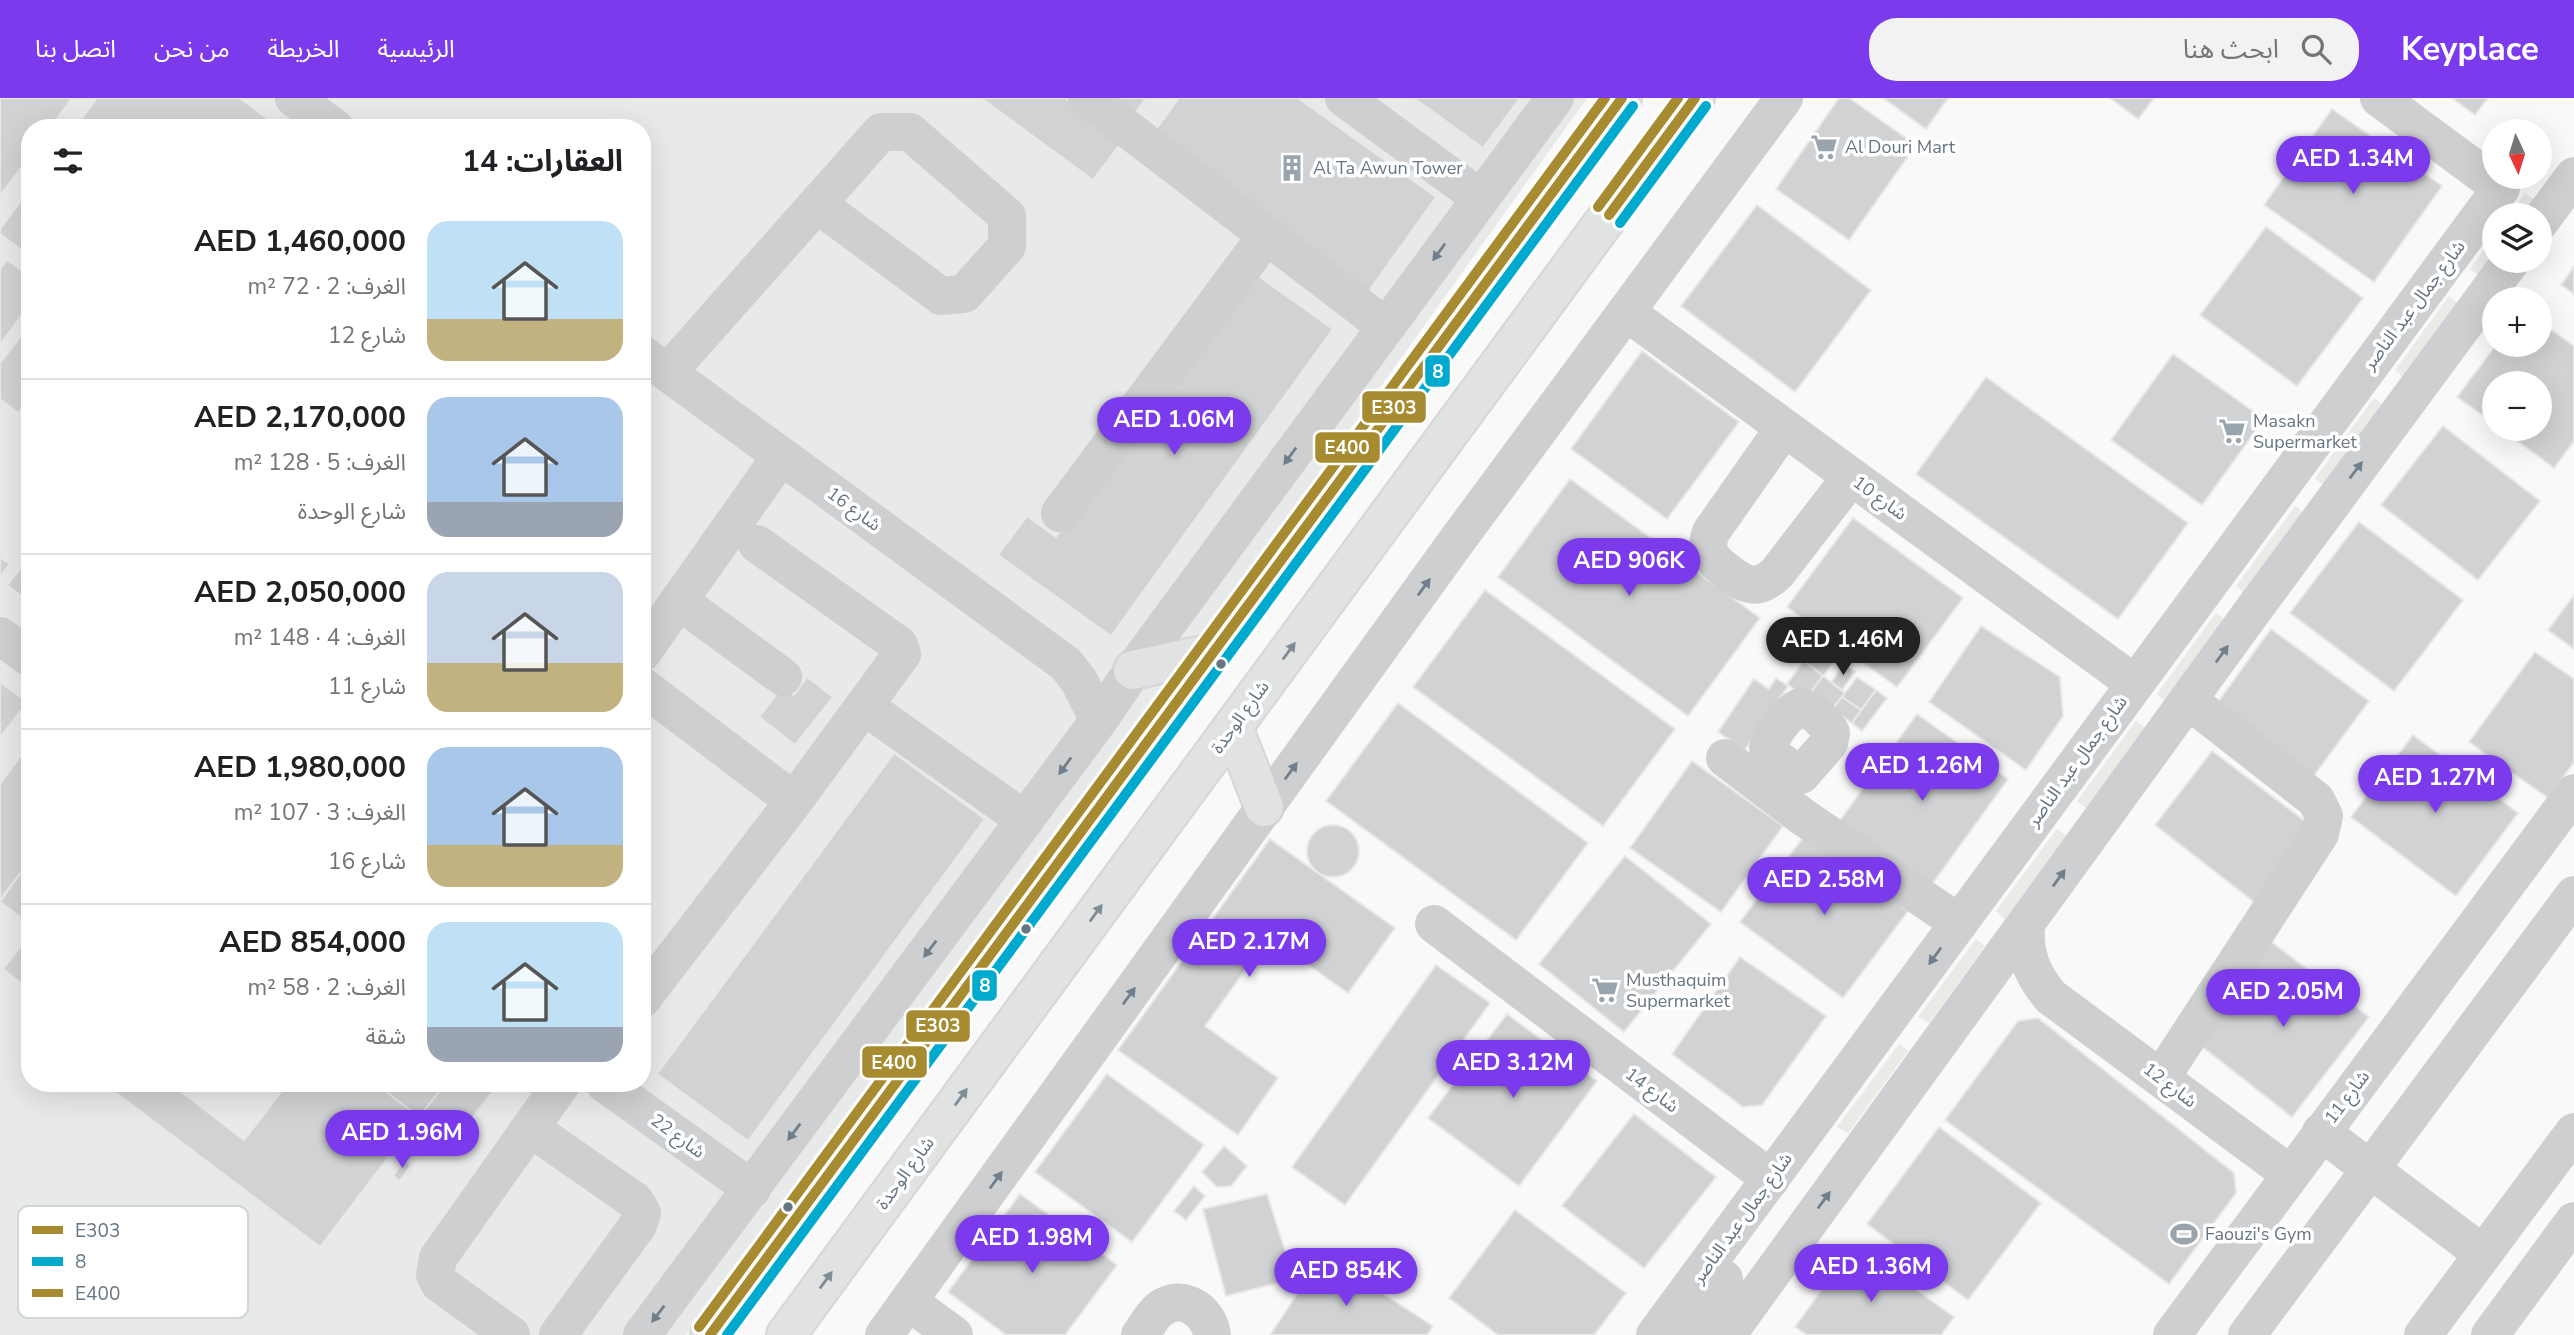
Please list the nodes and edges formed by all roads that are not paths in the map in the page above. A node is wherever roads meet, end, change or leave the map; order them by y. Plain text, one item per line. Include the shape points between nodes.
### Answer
1 (294, 98) edge
2 (1087, 98) edge
3 (1344, 98) edge
4 (1555, 98) edge
5 (1622, 98) edge
6 (1695, 98) edge
7 (1784, 98) edge
8 (2379, 98) edge
9 (323, 119) edge
10 (2574, 176) edge
11 (1479, 197) junction
12 (817, 204) junction
13 (2552, 206) edge
14 (1267, 235) junction
15 (2502, 273) edge
16 (1626, 312) junction
17 (1385, 326) junction
18 (655, 363) edge
19 (1784, 428) junction
20 (781, 456) junction
21 (1851, 477) junction
22 (1060, 513) dead end
23 (757, 544) dead end
24 (679, 601) junction
25 (0, 636) edge
26 (651, 640) edge
27 (21, 651) edge
28 (1212, 653) junction
29 (1066, 664) junction
30 (1133, 670) junction
31 (783, 677) dead end
32 (2134, 683) junction
33 (651, 693) edge
34 (2188, 700) junction
35 (864, 706) junction
36 (1099, 720) junction
37 (1233, 727) junction
38 (1725, 758) dead end
39 (1801, 775) dead end
40 (2574, 793) edge
41 (794, 801) junction
42 (1264, 807) junction
43 (1803, 817) junction
44 (1025, 820) junction
45 (2574, 895) edge
46 (1959, 923) junction
47 (1434, 924) dead end
48 (2026, 924) junction
49 (651, 987) edge
50 (2051, 997) junction
51 (1966, 1004) junction
52 (2161, 1078) junction
53 (556, 1092) edge
54 (617, 1092) edge
55 (530, 1128) junction
56 (2321, 1132) junction
57 (2574, 1132) edge
58 (2371, 1169) junction
59 (2290, 1174) junction
60 (1771, 1179) junction
61 (752, 1189) junction
62 (2574, 1221) edge
63 (1735, 1228) junction
64 (2483, 1254) junction
65 (909, 1302) junction
66 (511, 1335) edge
67 (558, 1335) edge
68 (642, 1335) edge
69 (710, 1335) edge
70 (786, 1335) edge
71 (884, 1335) edge
72 (954, 1335) edge
73 (1140, 1335) edge
74 (1212, 1335) edge
75 (1655, 1335) edge
76 (1694, 1335) edge
77 (1727, 1335) edge
78 (2172, 1335) edge
79 (2247, 1335) edge
80 (2423, 1335) edge
81 (2490, 1335) edge

1 - 9 street
2 - 14 street
3 - 11 street
4 - 11 street
5 - 28 highway
37 -> 6 highway, شارع الوحدة
7 - 16 street
8 - 32 street, شارع جمال عبد الناصر via 2501,188
10 - 13 street
11 -> 17 street
12 - 12 street via 881,132 911,132 1007,216 1007,246 964,295 941,296
12 - 18 street
14 - 17 street
14 - 22 street
34 -> 15 street
16 - 19 street, شارع 10
42 -> 16 street
17 -> 30 street
18 - 20 street, شارع 16
19 - 21 street, شارع 10
19 - 21 street via 1707,541 1712,559 1742,583 1770,579
20 - 24 street
20 - 29 street, شارع 16
21 - 32 street, شارع 10
23 - 35 street via 901,648 900,658
24 - 26 street
24 - 31 street
25 - 27 street
28 - 30 highway
28 - 69 highway
29 - 30 street
29 - 36 street, شارع 16
30 - 36 street
32 - 46 street, شارع جمال عبد الناصر
33 - 41 street
48 -> 34 street
34 - 52 street via 2316,800 2324,816 2320,834
35 - 41 street
35 - 44 street
36 -> 44 street
37 - 42 highway
70 -> 37 highway, شارع الوحدة
38 - 43 street
39 - 43 street via 1812,803
40 - 56 street, شارع 11
41 - 49 street
65 -> 42 street
43 - 46 street
44 -> 61 street
45 - 58 street
46 -> 60 street, شارع جمال عبد الناصر
47 - 60 street, شارع 14
48 - 50 street, شارع 12 via 2029,963
48 - 51 street
50 - 51 street, شارع 12 via 2034,992 1999,993
50 - 52 street, شارع 12
77 -> 51 street
52 - 59 street, شارع 12
53 - 55 street
54 - 61 street, شارع 22
55 - 66 street via 435,1266 439,1283
55 - 67 street via 635,1201 642,1213 638,1225
56 - 58 street
56 - 59 street, شارع 11
57 - 64 street
58 - 64 street
58 - 79 street
59 - 78 street, شارع 11
60 - 63 street, شارع جمال عبد الناصر
61 -> 68 street
62 - 81 street
63 - 75 street, شارع جمال عبد الناصر
63 - 76 street via 1735,1259
64 - 80 street
65 - 71 street
65 - 72 street
73 - 74 street via 1158,1310 1178,1302 1199,1309

